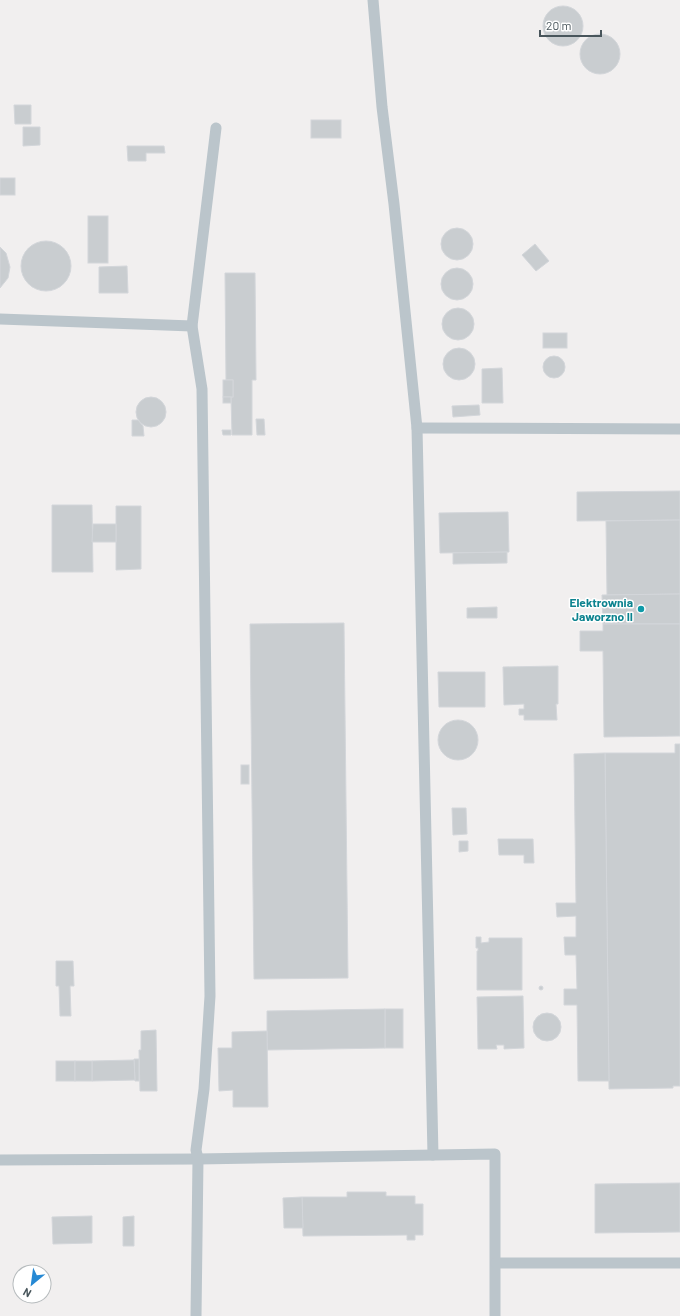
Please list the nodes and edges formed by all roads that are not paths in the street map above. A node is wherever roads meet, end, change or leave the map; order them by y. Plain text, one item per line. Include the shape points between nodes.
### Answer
1 (373, 0) edge
2 (216, 128) dead end
3 (0, 319) edge
4 (192, 326) junction
5 (417, 428) junction
6 (680, 429) edge
7 (433, 1155) junction
8 (198, 1159) junction
9 (0, 1160) edge
10 (496, 1263) junction
11 (680, 1263) edge
12 (196, 1316) edge
13 (495, 1316) edge

1 - 5 lane
2 - 4 lane
3 - 4 lane
4 - 8 lane via 202,389 210,996 204,1089 196,1150
5 - 6 lane
5 - 7 lane
7 - 8 lane
7 - 10 lane via 495,1154
8 - 9 lane
8 - 12 lane
10 - 11 lane
10 - 13 lane

